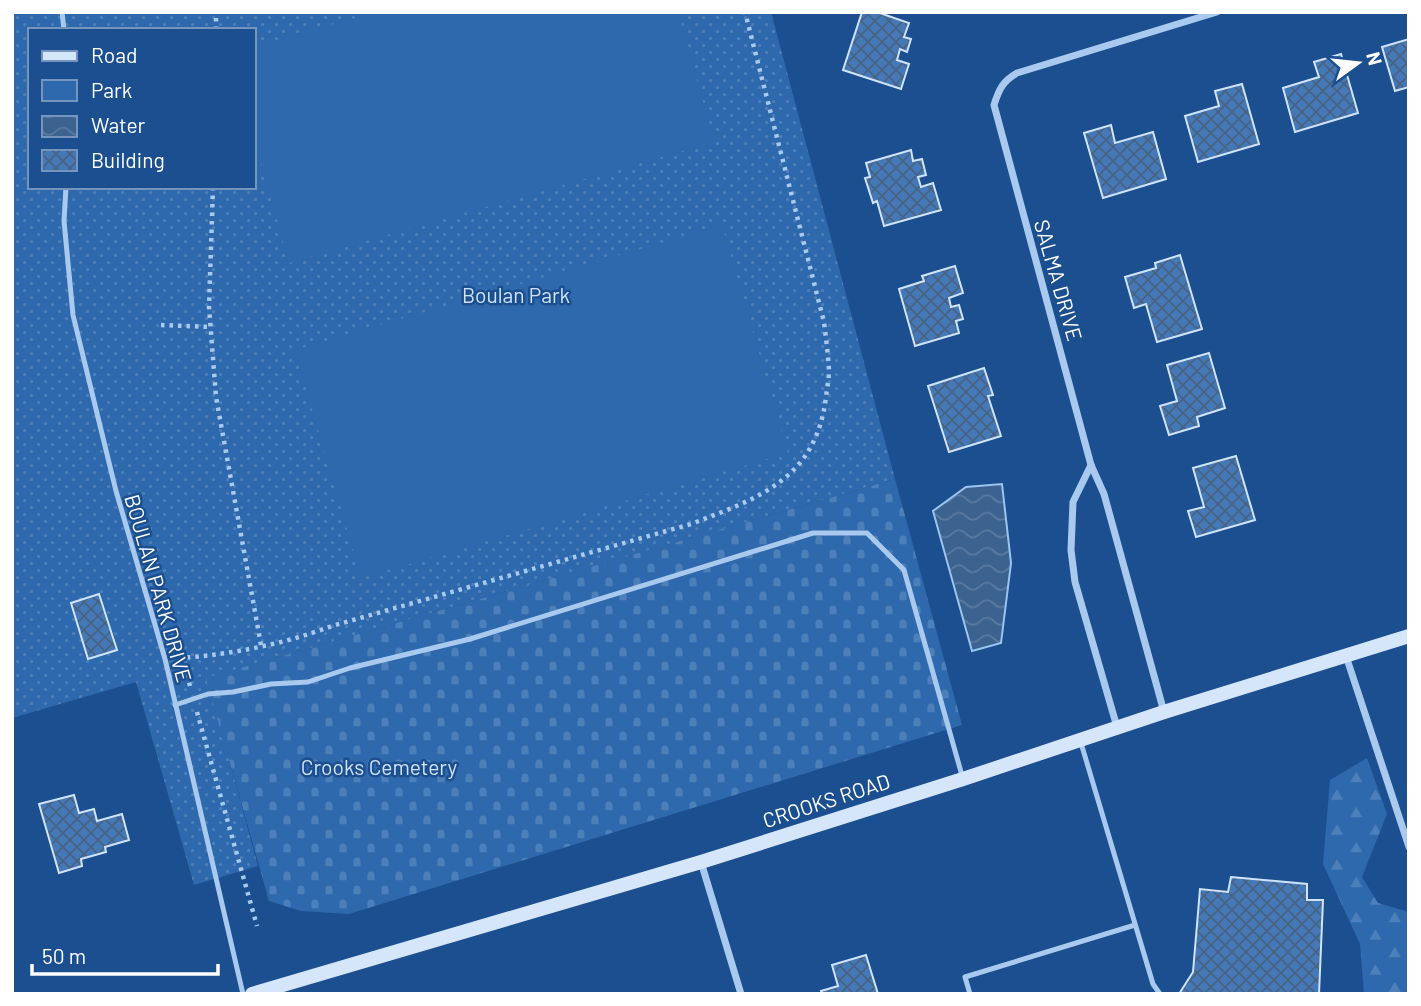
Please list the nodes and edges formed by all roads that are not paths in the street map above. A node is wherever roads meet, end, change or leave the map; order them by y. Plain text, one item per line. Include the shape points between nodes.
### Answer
1 (1217, 12) edge
2 (66, 189) edge
3 (1091, 465) junction
4 (1409, 636) edge
5 (1346, 656) junction
6 (174, 705) junction
7 (1164, 712) junction
8 (1117, 727) junction
9 (1080, 740) junction
10 (963, 779) junction
11 (1409, 847) edge
12 (701, 862) junction
13 (1135, 925) junction
14 (243, 994) edge
15 (252, 994) edge
16 (741, 994) edge
17 (970, 994) edge
18 (1160, 994) edge

1 - 3 street, SALMA DRIVE via 1017,73 1005,80 998,92 995,105
2 - 6 lane, BOULAN PARK DRIVE via 64,221 73,315
3 - 7 street, SALMA DRIVE via 1104,494
3 - 8 street via 1073,502 1071,550 1075,582
4 - 5 main road, CROOKS ROAD
5 - 7 main road, CROOKS ROAD
5 - 11 street
6 - 10 lane via 208,694 308,682 470,639 813,533 867,533 904,570
6 - 14 lane, BOULAN PARK DRIVE
7 - 8 main road, CROOKS ROAD
8 - 9 main road, CROOKS ROAD
9 - 10 main road, CROOKS ROAD
9 - 13 lane
10 - 12 main road, CROOKS ROAD
12 - 15 main road, CROOKS ROAD
12 - 16 street
13 - 17 lane via 965,977
13 - 18 lane

